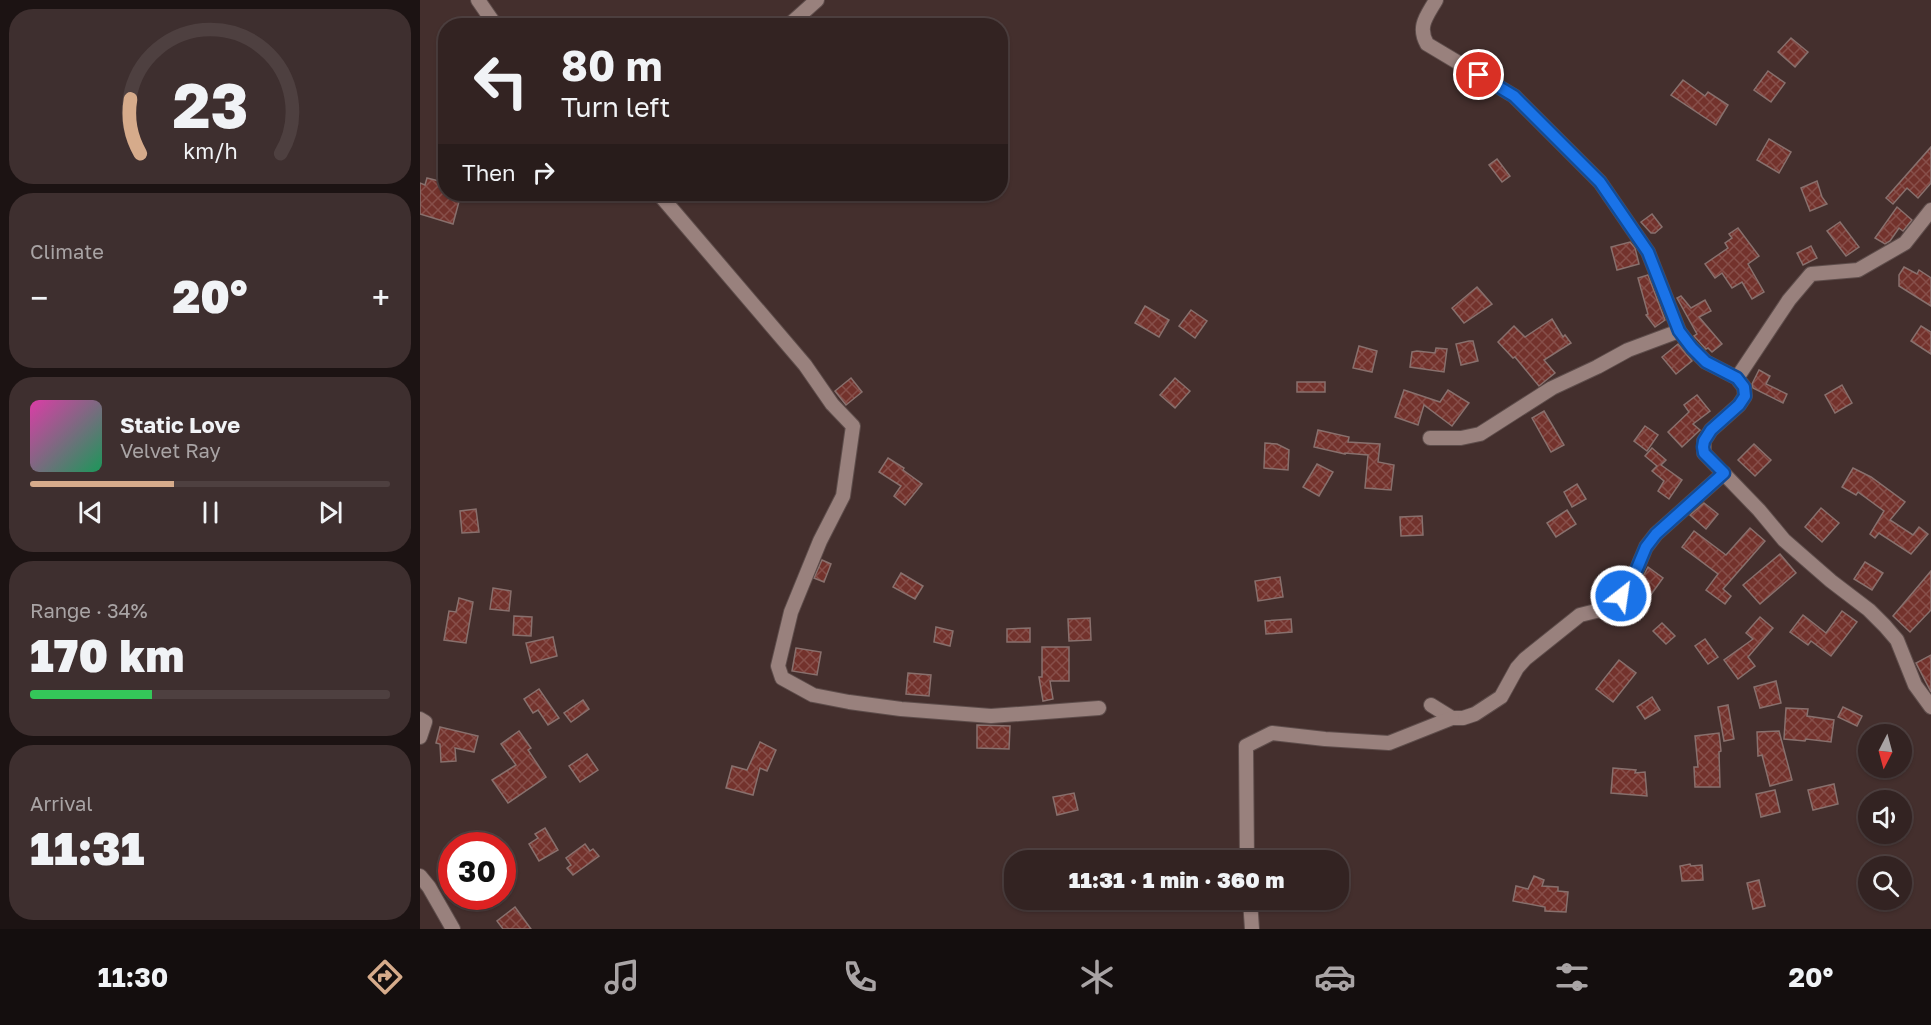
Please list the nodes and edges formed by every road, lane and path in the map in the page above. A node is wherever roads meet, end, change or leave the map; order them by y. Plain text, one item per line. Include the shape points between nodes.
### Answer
1 (478, 0) edge
2 (817, 0) edge
3 (1436, 0) edge
4 (490, 18) edge
5 (797, 18) edge
6 (665, 201) edge
7 (1931, 210) edge
8 (1679, 331) junction
9 (1737, 378) junction
10 (1431, 438) dead end
11 (1724, 473) junction
12 (1431, 705) dead end
13 (1931, 707) edge
14 (1099, 708) dead end
15 (1452, 718) junction
16 (420, 719) edge
17 (420, 737) edge
18 (1248, 850) edge
19 (420, 876) edge
20 (1251, 910) edge
21 (452, 928) edge
22 (1252, 929) edge

1 - 4 street
2 - 5 street
3 - 8 street via 1424,23 1422,35 1427,44 1514,96 1600,182 1648,252
6 - 14 street via 853,426 843,496 791,612 778,666 782,678 813,695 901,709 991,717
7 - 9 street via 1905,243 1858,270 1810,274
8 - 9 street via 1706,362
8 - 10 street via 1628,350 1552,388 1480,434
9 - 11 street via 1745,396 1711,430 1703,447
11 - 13 street via 1784,540 1869,610 1897,640 1915,685
11 - 15 street via 1656,534 1633,578 1615,602 1608,608 1580,615 1525,659 1501,698 1475,714
12 - 15 street
15 - 18 street via 1389,743 1272,733 1246,746
16 - 17 street via 425,722
19 - 21 street
20 - 22 street

